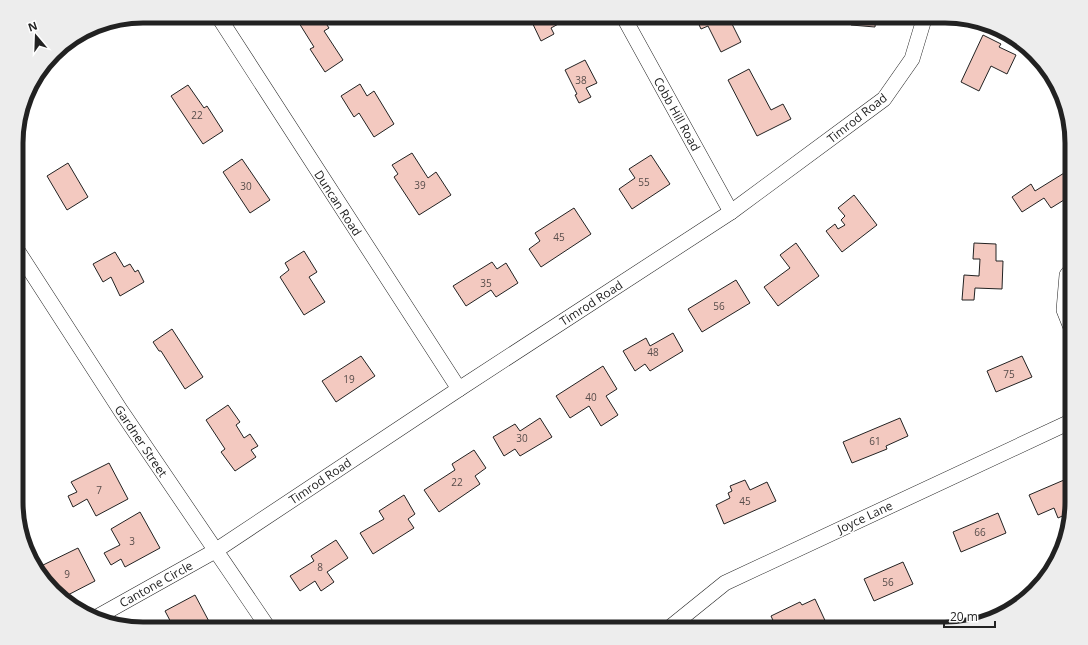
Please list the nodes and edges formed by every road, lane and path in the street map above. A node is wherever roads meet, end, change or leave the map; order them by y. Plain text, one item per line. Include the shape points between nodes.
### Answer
1 (223, 23) edge
2 (627, 23) edge
3 (923, 23) edge
4 (731, 212) junction
5 (23, 259) edge
6 (1065, 301) edge
7 (1065, 312) edge
8 (459, 389) junction
9 (1065, 424) edge
10 (215, 551) junction
11 (101, 614) edge
12 (264, 622) edge
13 (677, 622) edge

1 - 8 street, Duncan Road
2 - 4 street, Cobb Hill Road
3 - 4 street, Timrod Road via 912,59 884,99
4 - 8 street, Timrod Road
5 - 10 street, Gardner Street
6 - 7 street
8 - 10 street, Timrod Road
9 - 13 street, Joyce Lane via 725,583
10 - 11 street, Cantone Circle
10 - 12 street, Gardner Street

